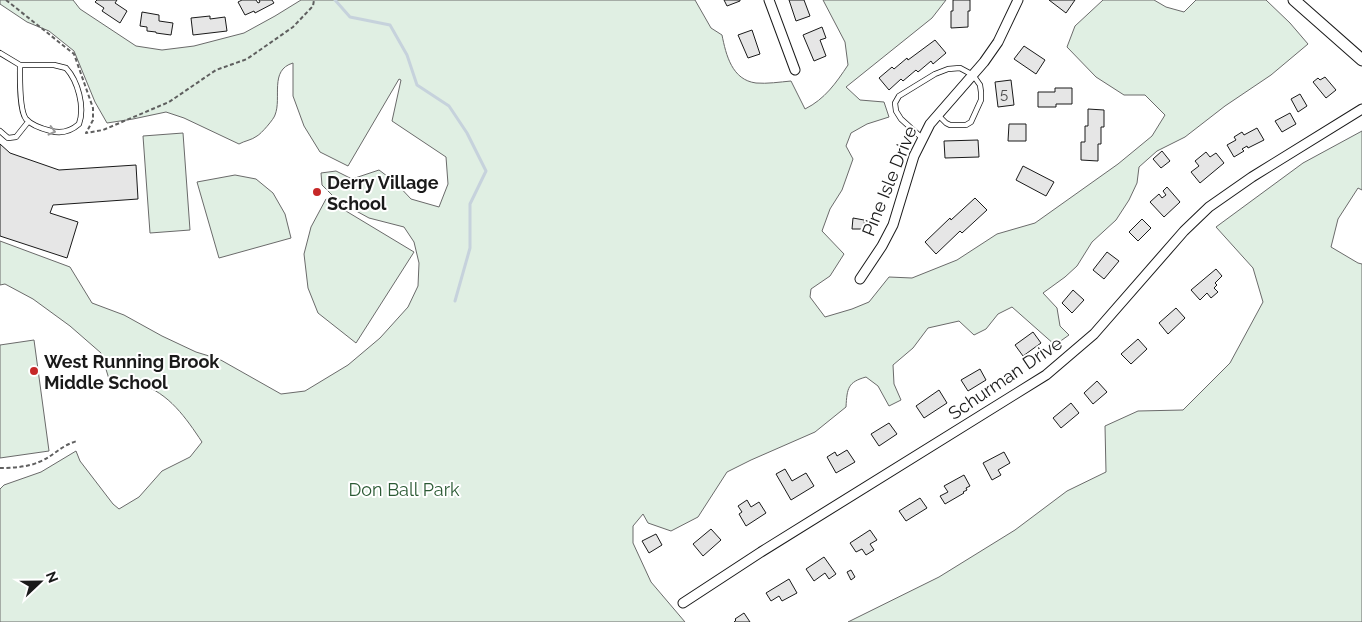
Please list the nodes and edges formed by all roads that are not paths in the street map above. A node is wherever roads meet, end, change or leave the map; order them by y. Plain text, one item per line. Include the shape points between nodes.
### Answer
1 (769, 0) edge
2 (1018, 0) edge
3 (1294, 0) edge
4 (0, 52) edge
5 (1362, 60) edge
6 (20, 65) junction
7 (795, 70) dead end
8 (972, 75) junction
9 (1362, 109) edge
10 (938, 115) junction
11 (28, 122) junction
12 (0, 131) edge
13 (922, 138) junction
14 (860, 279) dead end
15 (683, 603) dead end

1 - 7 street
2 - 8 street, Pine Isle Drive via 998,42
3 - 5 street
4 - 6 lane
6 - 11 lane via 23,113
11 -> 6 lane via 59,133 66,132 79,124 82,111 74,80 66,68
8 - 10 street, Pine Isle Drive
8 - 10 lane via 980,85 981,100 971,122 950,126
8 - 13 lane via 960,68 948,69 898,96 896,111
9 - 15 street, Schurman Drive via 1209,207 1094,334 1046,375
10 - 13 street, Pine Isle Drive
11 - 12 lane via 16,137 8,138
13 - 14 street, Pine Isle Drive via 892,225

